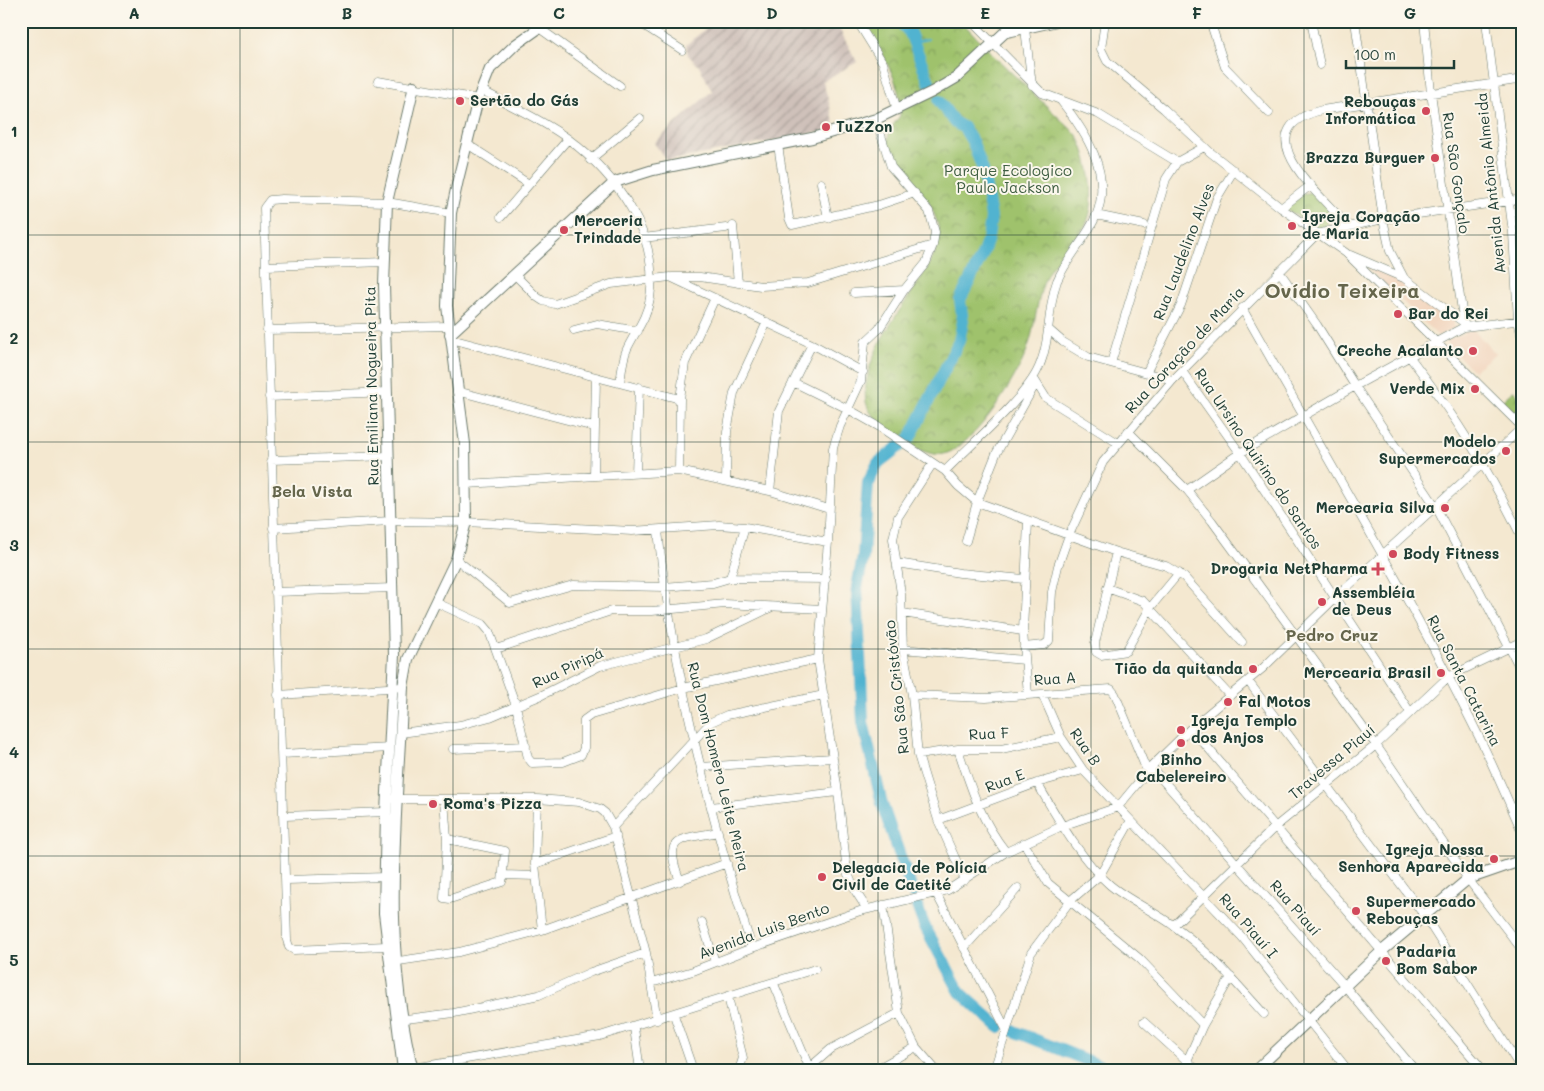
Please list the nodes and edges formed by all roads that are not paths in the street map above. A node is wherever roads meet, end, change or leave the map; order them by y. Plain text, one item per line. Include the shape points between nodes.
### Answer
1 (549, 21) edge
2 (637, 21) edge
3 (857, 21) edge
4 (971, 21) edge
5 (1057, 21) edge
6 (1105, 21) edge
7 (1210, 21) edge
8 (1311, 21) edge
9 (1355, 21) edge
10 (1424, 21) edge
11 (1486, 21) edge
12 (1022, 23) edge
13 (539, 28) junction
14 (993, 44) junction
15 (682, 50) dead end
16 (1320, 65) dead end
17 (1523, 79) edge
18 (378, 81) dead end
19 (1032, 84) junction
20 (1494, 84) junction
21 (414, 86) junction
22 (620, 86) dead end
23 (1431, 93) junction
24 (479, 95) junction
25 (1061, 101) junction
26 (1366, 104) junction
27 (897, 110) junction
28 (1269, 113) dead end
29 (640, 118) dead end
30 (876, 120) junction
31 (568, 139) junction
32 (467, 144) junction
33 (778, 145) junction
34 (1204, 147) junction
35 (590, 160) junction
36 (1178, 162) junction
37 (1234, 170) junction
38 (615, 182) junction
39 (821, 183) dead end
40 (529, 184) junction
41 (1311, 185) junction
42 (915, 193) junction
43 (1523, 199) edge
44 (1510, 201) junction
45 (387, 202) junction
46 (1281, 208) junction
47 (1447, 211) junction
48 (451, 213) junction
49 (1096, 215) junction
50 (502, 217) dead end
51 (828, 218) junction
52 (1383, 220) junction
53 (1144, 225) dead end
54 (1348, 226) junction
55 (1317, 234) junction
56 (643, 238) junction
57 (933, 245) junction
58 (1346, 253) junction
59 (385, 262) junction
60 (266, 266) junction
61 (1279, 271) junction
62 (515, 275) junction
63 (670, 277) junction
64 (1404, 278) junction
65 (652, 279) junction
66 (738, 283) junction
67 (904, 290) junction
68 (854, 293) dead end
69 (714, 298) junction
70 (1242, 308) junction
71 (1520, 320) edge
72 (767, 322) junction
73 (1464, 325) junction
74 (385, 326) junction
75 (1048, 328) junction
76 (267, 330) junction
77 (574, 330) dead end
78 (638, 331) junction
79 (450, 333) junction
80 (1437, 342) junction
81 (1523, 342) edge
82 (812, 344) junction
83 (1409, 356) junction
84 (1111, 363) junction
85 (1147, 371) junction
86 (1182, 371) junction
87 (863, 372) junction
88 (596, 377) junction
89 (1034, 380) junction
90 (1173, 380) junction
91 (793, 382) junction
92 (620, 383) junction
93 (1355, 386) junction
94 (639, 387) junction
95 (457, 391) junction
96 (387, 392) junction
97 (269, 397) junction
98 (680, 399) junction
99 (848, 408) junction
100 (1304, 416) junction
101 (594, 427) junction
102 (1522, 427) edge
103 (1128, 431) junction
104 (1118, 443) junction
105 (1240, 453) junction
106 (389, 456) junction
107 (270, 460) junction
108 (1484, 462) junction
109 (933, 463) junction
110 (945, 471) junction
111 (679, 472) junction
112 (636, 473) junction
113 (594, 476) junction
114 (726, 482) junction
115 (467, 484) junction
116 (1187, 490) junction
117 (770, 491) junction
118 (977, 502) junction
119 (1436, 507) junction
120 (829, 508) junction
121 (390, 521) junction
122 (466, 522) junction
123 (1028, 522) junction
124 (745, 527) junction
125 (274, 528) junction
126 (658, 531) junction
127 (1069, 535) junction
128 (1523, 540) edge
129 (966, 541) dead end
130 (828, 542) junction
131 (1116, 552) junction
132 (1382, 555) junction
133 (456, 559) junction
134 (897, 563) junction
135 (1179, 573) junction
136 (730, 578) junction
137 (826, 579) junction
138 (1024, 579) junction
139 (664, 587) junction
140 (393, 588) junction
141 (1107, 588) junction
142 (275, 592) junction
143 (1334, 599) junction
144 (435, 602) junction
145 (772, 607) junction
146 (1150, 608) junction
147 (669, 609) junction
148 (822, 610) junction
149 (902, 613) junction
150 (1023, 631) junction
151 (1296, 637) junction
152 (1523, 641) edge
153 (1242, 642) dead end
154 (676, 647) junction
155 (1024, 647) junction
156 (1510, 647) junction
157 (496, 649) junction
158 (903, 649) junction
159 (818, 659) junction
160 (1025, 660) junction
161 (1523, 674) edge
162 (1448, 677) junction
163 (1248, 681) junction
164 (398, 687) junction
165 (683, 688) junction
166 (1042, 694) junction
167 (824, 695) junction
168 (912, 695) junction
169 (1028, 695) junction
170 (278, 696) junction
171 (1230, 696) junction
172 (516, 706) junction
173 (1410, 712) junction
174 (1191, 728) junction
175 (401, 733) junction
176 (1061, 737) junction
177 (694, 740) junction
178 (1376, 745) junction
179 (526, 746) junction
180 (390, 748) junction
181 (453, 749) dead end
182 (958, 749) junction
183 (282, 754) junction
184 (918, 755) junction
185 (832, 758) junction
186 (701, 768) junction
187 (1149, 769) junction
188 (1083, 770) junction
189 (1037, 783) junction
190 (1326, 784) junction
191 (838, 792) junction
192 (398, 799) junction
193 (537, 799) junction
194 (386, 800) junction
195 (444, 800) junction
196 (977, 806) junction
197 (711, 807) junction
198 (1118, 807) junction
199 (386, 812) junction
200 (285, 816) junction
201 (938, 820) junction
202 (1130, 822) junction
203 (1062, 826) junction
204 (614, 827) junction
205 (1275, 827) junction
206 (718, 832) junction
207 (1523, 834) edge
208 (616, 836) junction
209 (447, 839) junction
210 (1024, 843) junction
211 (1006, 852) junction
212 (1523, 860) edge
213 (727, 863) junction
214 (535, 864) junction
215 (1237, 864) junction
216 (503, 875) junction
217 (1100, 875) junction
218 (536, 876) junction
219 (385, 877) junction
220 (1468, 879) junction
221 (287, 880) junction
222 (965, 880) junction
223 (680, 881) junction
224 (1018, 888) dead end
225 (936, 893) junction
226 (1204, 896) junction
227 (630, 899) junction
228 (1070, 901) junction
229 (883, 905) junction
230 (867, 909) junction
231 (1424, 914) junction
232 (702, 922) dead end
233 (1174, 925) junction
234 (542, 930) junction
235 (386, 946) junction
236 (752, 948) junction
237 (964, 948) junction
238 (1382, 951) junction
239 (1523, 951) edge
240 (646, 953) junction
241 (392, 962) junction
242 (715, 962) junction
243 (815, 970) dead end
244 (1231, 977) junction
245 (651, 983) junction
246 (774, 984) junction
247 (1344, 985) junction
248 (728, 997) junction
249 (899, 1013) junction
250 (1264, 1014) dead end
251 (674, 1015) junction
252 (400, 1020) junction
253 (657, 1020) junction
254 (1307, 1020) junction
255 (1144, 1022) dead end
256 (1203, 1026) junction
257 (634, 1028) junction
258 (1006, 1029) junction
259 (916, 1047) junction
260 (1187, 1060) junction
261 (1262, 1068) edge
262 (409, 1069) edge
263 (808, 1069) edge
264 (992, 1069) edge
265 (640, 1070) edge
266 (693, 1070) edge
267 (739, 1070) edge
268 (875, 1070) edge
269 (936, 1070) edge
270 (1183, 1070) edge
271 (1197, 1070) edge
272 (1348, 1070) edge
273 (1415, 1070) edge
274 (1482, 1070) edge
275 (1522, 1070) edge

1 - 13 street
2 - 15 street
3 - 27 street via 884,63
4 - 14 street
5 - 12 street
6 - 34 street via 1101,50 1107,61
7 - 28 street via 1225,67
8 - 16 street
9 - 26 street
10 - 23 street, Rua São Gonçalo
11 - 20 street, Avenida Antônio Almeida
12 - 14 street
12 - 19 street
13 - 22 street
13 - 24 street via 496,62
14 - 19 street
14 - 27 street via 956,78
17 - 20 street
18 - 21 street
19 - 25 street via 1042,93
20 - 23 street
20 - 44 street, Avenida Antônio Almeida
21 - 24 street
21 - 45 street, Rua Emiliana Nogueira Pita
23 - 26 street
23 - 47 street, Rua São Gonçalo
24 - 31 street
24 - 32 street
25 - 36 street via 1098,114
25 - 49 street via 1083,130 1098,164 1100,184
26 - 41 street via 1312,112 1302,116 1292,127 1287,136 1287,152
26 - 52 street
27 - 30 street
29 - 35 street
30 - 33 street
30 - 42 street via 891,167
31 - 35 street
31 - 40 street
32 - 40 street
32 - 48 street
33 - 38 street via 653,170
33 - 51 street via 791,222 796,226
34 - 36 street
34 - 37 street
35 - 38 street
36 - 84 street via 1168,173 1155,211
37 - 46 street
37 - 85 street, Rua Laudelino Alves via 1217,198 1181,305
38 - 56 street via 631,208
38 - 62 street
39 - 51 street
40 - 50 street
41 - 46 street
41 - 54 street
42 - 51 street
42 - 57 street via 932,217
43 - 44 street, Rua Coração de Maria
44 - 47 street, Rua Coração de Maria
44 - 71 street, Avenida Antônio Almeida
45 - 48 street
45 - 59 street, Rua Emiliana Nogueira Pita
45 - 60 street via 270,200 264,208
46 - 55 street
47 - 52 street, Rua Coração de Maria
47 - 73 street, Rua São Gonçalo
48 - 79 street via 447,306
49 - 53 street
49 - 75 street via 1056,284
52 - 54 street, Rua Coração de Maria
52 - 64 street via 1390,251
54 - 55 street, Rua Coração de Maria
55 - 58 street
55 - 61 street, Rua Coração de Maria
56 - 65 street
56 - 66 street via 730,227
57 - 66 street via 824,280 761,286
57 - 67 street via 926,263
58 - 64 street
58 - 80 street
59 - 60 street
59 - 74 street, Rua Emiliana Nogueira Pita
60 - 76 street
61 - 70 street, Rua Coração de Maria
61 - 93 street
62 - 65 street via 543,301 555,304 611,284
62 - 79 street
63 - 65 street
63 - 66 street via 700,277
63 - 69 street
64 - 73 street
65 - 78 street via 650,301
67 - 68 street
67 - 87 street via 880,330 865,342
69 - 72 street
69 - 98 street via 688,353
70 - 86 street, Rua Coração de Maria
70 - 100 street, Rua Santa Catarina
71 - 73 street
71 - 81 street, Avenida Antônio Almeida
72 - 82 street
72 - 114 street via 734,393
73 - 80 street
74 - 76 street
74 - 79 street
74 - 96 street, Rua Emiliana Nogueira Pita
75 - 84 street via 1077,351
75 - 89 street
76 - 97 street
77 - 78 street via 597,324
78 - 92 street via 624,357
79 - 88 street
79 - 95 street
80 - 83 street
80 - 102 street
82 - 87 street
82 - 91 street
83 - 93 street
83 - 108 street
84 - 85 street
85 - 90 street
86 - 90 street, Rua Coração de Maria
86 - 105 street, Rua Ursino Quirino do Santos
87 - 99 street
88 - 92 street
88 - 101 street
89 - 104 street via 1051,402
89 - 110 street
89 - 118 street via 996,454
90 - 103 street, Rua Coração de Maria
91 - 99 street
91 - 117 street via 779,411
92 - 94 street
93 - 100 street
93 - 119 street
94 - 98 street
94 - 112 street
95 - 101 street
95 - 115 street
96 - 97 street
96 - 106 street, Rua Emiliana Nogueira Pita
97 - 107 street
98 - 111 street
99 - 109 street
99 - 120 street via 833,448
100 - 105 street
100 - 132 street, Rua Santa Catarina
101 - 113 street
102 - 108 street
103 - 104 street, Rua Coração de Maria
103 - 116 street
104 - 127 street, Rua Coração de Maria via 1097,472
105 - 116 street
105 - 143 street, Rua Ursino Quirino do Santos
106 - 107 street
106 - 121 street, Rua Emiliana Nogueira Pita
107 - 125 street
108 - 119 street
108 - 128 street
109 - 110 street
109 - 134 street, Rua São Cristóvão via 895,524 893,539
110 - 118 street
111 - 112 street
111 - 114 street
112 - 113 street
113 - 115 street
114 - 117 street
115 - 122 street
116 - 151 street
117 - 120 street
118 - 123 street
118 - 129 street
119 - 132 street
119 - 156 street
120 - 130 street
121 - 122 street
121 - 125 street
121 - 140 street, Rua Emiliana Nogueira Pita
122 - 126 street
122 - 133 street
123 - 127 street
123 - 138 street
124 - 126 street via 719,525
124 - 130 street
124 - 136 street
125 - 142 street
126 - 139 street, Rua Dom Homero Leite Meira
127 - 131 street
127 - 155 street, Rua Coração de Maria via 1052,592 1049,641 1044,645
130 - 137 street
131 - 135 street via 1160,564
131 - 141 street
132 - 143 street
132 - 162 street, Rua Santa Catarina
133 - 139 street via 510,603 568,586
133 - 144 street
134 - 138 street
134 - 149 street, Rua São Cristóvão
135 - 146 street
135 - 153 street
136 - 137 street
136 - 139 street via 712,583
137 - 148 street
138 - 150 street
139 - 147 street, Rua Dom Homero Leite Meira
140 - 142 street
140 - 164 street, Rua Emiliana Nogueira Pita
141 - 146 street via 1143,601
141 - 146 street via 1095,643 1096,652 1101,656 1126,651
142 - 170 street
143 - 151 street
143 - 173 street, Rua Ursino Quirino do Santos
144 - 157 street via 486,627
144 - 164 street
145 - 147 street via 725,604
145 - 148 street
145 - 154 street, Rua Piripá via 712,637
146 - 171 street
147 - 154 street, Rua Dom Homero Leite Meira
147 - 157 street via 604,612
148 - 159 street
149 - 150 street
149 - 158 street, Rua São Cristóvão
150 - 155 street
151 - 163 street
151 - 178 street
152 - 156 street, Travessa Piauí
154 - 165 street, Rua Dom Homero Leite Meira
154 - 172 street, Rua Piripá via 600,666
155 - 160 street
156 - 161 street
156 - 162 street, Travessa Piauí
157 - 172 street
158 - 160 street
158 - 168 street, Rua São Cristóvão
159 - 165 street
159 - 167 street
160 - 169 street
162 - 173 street, Travessa Piauí
162 - 207 street, Rua Santa Catarina
163 - 171 street
163 - 190 street
164 - 170 street
164 - 175 street
164 - 180 street
165 - 177 street, Rua Dom Homero Leite Meira
165 - 179 street via 586,717 583,723 584,748 580,755 563,762 534,763 528,760
166 - 169 street, Rua A
166 - 176 street, Rua B
166 - 187 street, Rua A via 1112,690
167 - 177 street via 727,715 710,722
167 - 185 street
168 - 169 street, Rua A via 974,698
168 - 184 street, Rua São Cristóvão
170 - 183 street
171 - 174 street
172 - 175 street, Rua Piripá via 471,723
172 - 179 street
173 - 178 street, Travessa Piauí
174 - 187 street
174 - 205 street
175 - 192 street
176 - 182 street, Rua F via 1001,749
176 - 188 street, Rua B
177 - 186 street, Rua Dom Homero Leite Meira
177 - 204 street
178 - 190 street, Travessa Piauí
178 - 220 street
179 - 181 street
180 - 183 street
180 - 194 street
182 - 184 street, Rua F
182 - 196 street
183 - 200 street
184 - 201 street, Rua São Cristóvão
185 - 186 street
185 - 191 street
186 - 197 street, Rua Dom Homero Leite Meira
187 - 198 street
187 - 215 street, Rua Piauí
188 - 189 street, Rua E
188 - 198 street, Rua B
189 - 196 street, Rua E
189 - 203 street
190 - 205 street, Travessa Piauí
190 - 231 street
191 - 197 street
191 - 230 street via 847,872
192 - 194 street
192 - 195 street
192 - 241 street
193 - 195 street
193 - 204 street via 594,805 606,812
193 - 214 street
194 - 199 street
195 - 209 street
196 - 201 street, Rua E
196 - 211 street
197 - 206 street, Rua Dom Homero Leite Meira
198 - 202 street, Rua Piauí I
198 - 203 street, Avenida Luis Bento
199 - 200 street
199 - 219 street
200 - 221 street
201 - 222 street, Rua São Cristóvão
202 - 217 street
202 - 226 street, Rua Piauí I
203 - 210 street, Avenida Luis Bento
203 - 217 street
204 - 208 street
205 - 215 street, Travessa Piauí
205 - 238 street
206 - 213 street, Rua Dom Homero Leite Meira
206 - 223 street via 684,839 672,848 671,857
208 - 214 street
208 - 227 street
209 - 216 street via 505,850
209 - 216 street via 445,899 498,884 502,882
210 - 211 street, Avenida Luis Bento
210 - 228 street via 1042,876
211 - 222 street, Avenida Luis Bento
212 - 220 street
213 - 223 street
213 - 236 street, Rua Dom Homero Leite Meira
214 - 218 street
215 - 226 street, Travessa Piauí
215 - 247 street, Rua Piauí
216 - 218 street
217 - 228 street
217 - 233 street via 1120,892
218 - 234 street
219 - 221 street
219 - 235 street
220 - 231 street
220 - 239 street
221 - 235 street via 287,940 291,949
222 - 225 street, Avenida Luis Bento
223 - 227 street
224 - 237 street
225 - 229 street, Avenida Luis Bento
225 - 237 street
226 - 233 street, Travessa Piauí
226 - 254 street, Rua Piauí I via 1242,937
227 - 234 street
227 - 240 street
228 - 256 street via 1146,965
228 - 258 street via 1030,953
229 - 230 street, Avenida Luis Bento
229 - 249 street
230 - 236 street, Avenida Luis Bento
231 - 238 street
231 - 275 street
232 - 242 street
233 - 244 street
234 - 241 street via 460,952
235 - 241 street
236 - 242 street, Avenida Luis Bento
237 - 258 street
238 - 247 street
238 - 274 street
240 - 245 street
240 - 252 street via 539,995 438,1016
241 - 252 street
242 - 245 street, Avenida Luis Bento
243 - 246 street
244 - 250 street
244 - 256 street
245 - 253 street
246 - 248 street
246 - 263 street
247 - 254 street
247 - 273 street, Rua Piauí
248 - 251 street
248 - 267 street via 743,1058
249 - 259 street
249 - 263 street via 831,1049
251 - 253 street
251 - 266 street
252 - 262 street
253 - 257 street
254 - 261 street
254 - 272 street, Rua Piauí I
255 - 260 street
256 - 260 street
257 - 262 street
257 - 265 street
258 - 264 street
259 - 268 street
259 - 269 street
260 - 270 street
260 - 271 street

